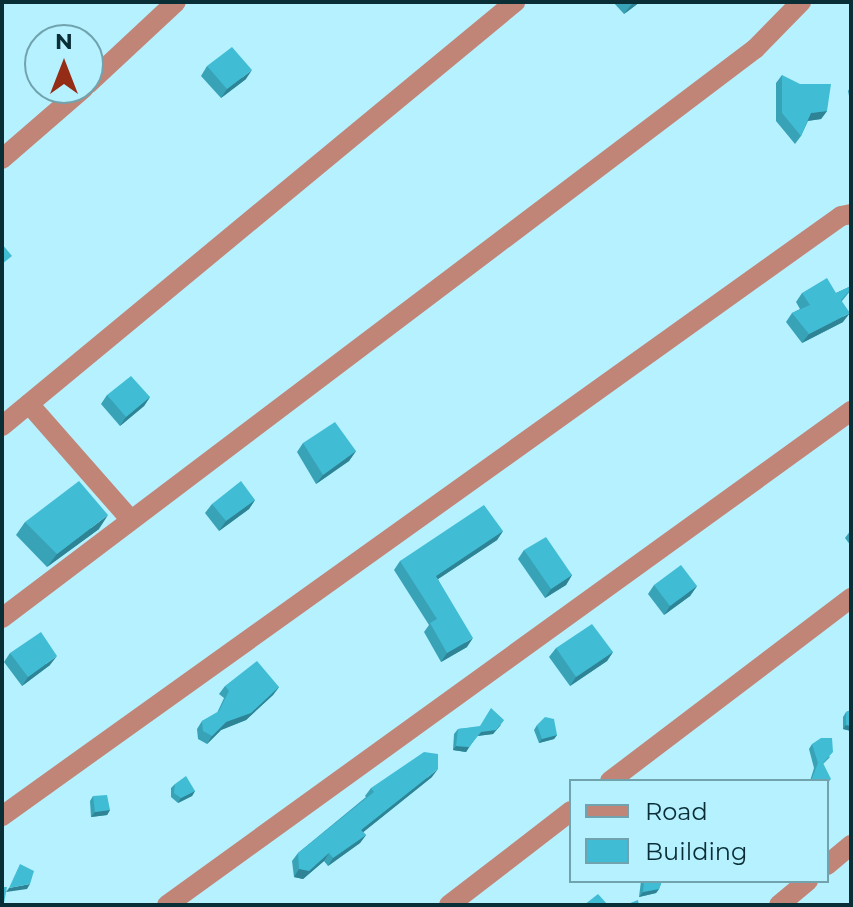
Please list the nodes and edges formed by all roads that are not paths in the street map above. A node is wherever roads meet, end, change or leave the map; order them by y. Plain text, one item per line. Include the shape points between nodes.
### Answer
1 (176, 2) edge
2 (515, 2) edge
3 (801, 2) edge
4 (104, 69) edge
5 (65, 104) edge
6 (2, 159) edge
7 (851, 214) edge
8 (29, 404) junction
9 (851, 411) edge
10 (2, 426) edge
11 (129, 518) junction
12 (851, 598) edge
13 (2, 618) edge
14 (613, 779) edge
15 (569, 813) edge
16 (2, 816) edge
17 (851, 845) edge
18 (829, 863) edge
19 (806, 883) edge
20 (167, 905) edge
21 (449, 905) edge
22 (779, 905) edge

1 - 4 street
2 - 8 street
3 - 11 street via 755,49
5 - 6 street
7 - 16 street via 828,225
8 - 10 street
8 - 11 street
9 - 20 street
11 - 13 street
12 - 14 street
15 - 21 street
17 - 18 street
19 - 22 street

